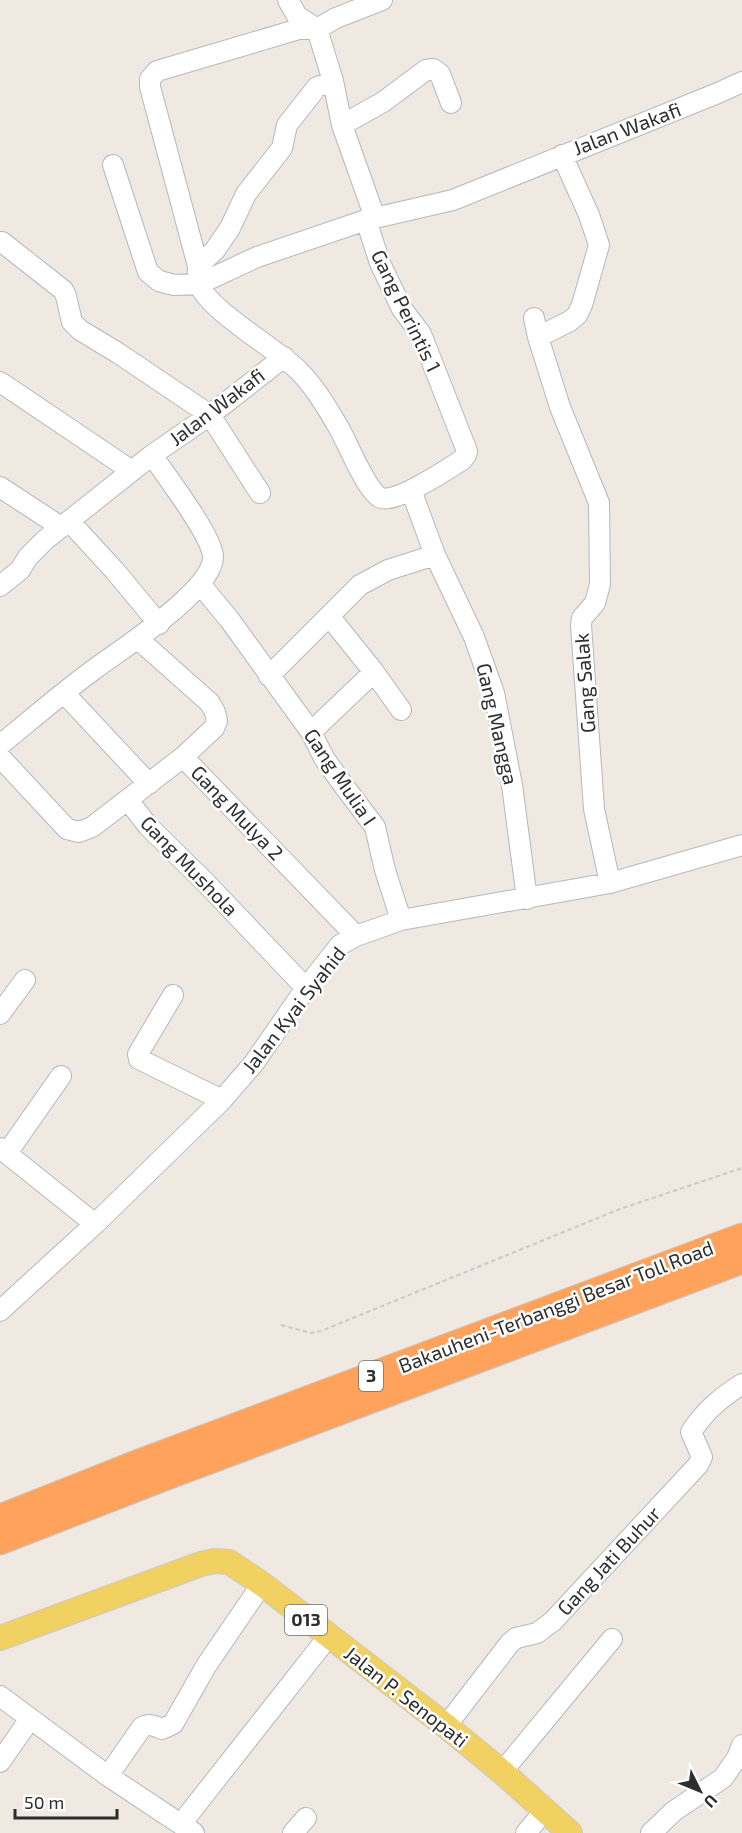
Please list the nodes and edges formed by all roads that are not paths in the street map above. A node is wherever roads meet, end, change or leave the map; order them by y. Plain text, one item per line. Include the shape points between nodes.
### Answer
1 (288, 0) edge
2 (376, 1) edge
3 (316, 29) junction
4 (333, 81) junction
5 (742, 82) edge
6 (451, 103) dead end
7 (342, 125) junction
8 (562, 154) junction
9 (113, 165) dead end
10 (370, 219) junction
11 (2, 242) dead end
12 (199, 275) junction
13 (284, 357) junction
14 (0, 382) edge
15 (210, 415) junction
16 (461, 435) joint
17 (152, 455) junction
18 (132, 471) junction
19 (0, 487) edge
20 (411, 490) junction
21 (260, 492) dead end
22 (65, 524) junction
23 (435, 555) junction
24 (200, 584) junction
25 (0, 586) edge
26 (329, 616) junction
27 (159, 624) junction
28 (138, 639) junction
29 (374, 672) junction
30 (269, 676) junction
31 (64, 693) junction
32 (401, 710) dead end
33 (311, 732) junction
34 (0, 745) edge
35 (183, 757) junction
36 (0, 758) edge
37 (149, 784) junction
38 (128, 800) junction
39 (742, 845) edge
40 (610, 883) junction
41 (527, 899) junction
42 (401, 920) junction
43 (356, 936) junction
44 (25, 980) dead end
45 (306, 988) junction
46 (173, 995) dead end
47 (0, 1014) edge
48 (61, 1076) dead end
49 (222, 1100) junction
50 (3, 1151) edge
51 (95, 1224) junction
52 (742, 1237) edge
53 (742, 1260) edge
54 (3, 1302) edge
55 (742, 1384) edge
56 (0, 1518) edge
57 (0, 1541) edge
58 (262, 1584) junction
59 (328, 1637) junction
60 (0, 1638) edge
61 (612, 1639) dead end
62 (0, 1696) edge
63 (30, 1719) junction
64 (446, 1726) junction
65 (742, 1745) edge
66 (0, 1762) edge
67 (502, 1772) junction
68 (108, 1776) junction
69 (545, 1809) junction
70 (306, 1818) dead end
71 (188, 1829) edge
72 (293, 1833) edge
73 (526, 1833) edge
74 (570, 1833) edge
75 (651, 1833) edge

1 - 3 street via 297,16
2 - 3 street
3 - 4 street, Gang Perintis 1
3 - 12 street via 299,29 157,71 150,78
4 - 7 street, Gang Perintis 1
4 - 12 street via 317,87 287,125 282,148 246,194 230,228
5 - 8 street, Jalan Wakafi
6 - 7 street via 440,74 426,70 383,102
7 - 10 street, Gang Perintis 1
8 - 10 street, Jalan Wakafi via 453,200
8 - 40 street, Gang Salak via 599,245 578,315 570,321 536,328 560,407 599,503 600,584 595,603 581,625 594,809
9 - 12 street via 147,272 174,285
10 - 12 street, Jalan Wakafi
10 - 16 street, Gang Perintis 1 via 380,263 402,309 421,334
11 - 15 street via 63,290 72,322 80,330
12 - 13 street via 217,307
13 - 15 street, Jalan Wakafi
13 - 20 street, Jalan Wakafi via 313,388 376,495 390,498
14 - 18 street
15 - 17 street, Jalan Wakafi
15 - 21 street
16 - 20 street, Jalan Wakafi via 467,451 462,460
17 - 18 street
17 - 24 street, Jalan Wakafi via 211,547 211,567
18 - 22 street
19 - 22 street
20 - 23 street, Gang Mangga
22 - 25 street
22 - 27 street via 115,571
23 - 26 street via 388,570 360,585
23 - 41 street, Gang Mangga via 474,637 494,693 512,784
24 - 27 street, Jalan Wakafi
24 - 30 street, Gang Mulia I
26 - 29 street
26 - 30 street
27 - 28 street, Jalan Wakafi
28 - 31 street, Jalan Wakafi
28 - 35 street, Gang Mulya 2 via 210,703 215,712 214,728
29 - 32 street
29 - 33 street
30 - 33 street, Gang Mulia I
31 - 34 street, Jalan Wakafi
31 - 37 street, Gang Mushola
33 - 42 street, Gang Mulia I via 324,758 375,827
35 - 37 street
35 - 43 street, Gang Mulya 2
36 - 38 street via 67,829 79,832 92,827
37 - 38 street, Gang Mushola
38 - 45 street, Gang Mushola via 148,826
39 - 40 street, Jalan Kyai Syahid
40 - 41 street, Jalan Kyai Syahid
41 - 42 street, Jalan Kyai Syahid
42 - 43 street, Jalan Kyai Syahid
43 - 45 street, Jalan Kyai Syahid via 340,945
44 - 47 street
45 - 49 street, Jalan Kyai Syahid via 254,1063
46 - 49 street via 138,1054 139,1059
48 - 50 street
49 - 51 street, Jalan Kyai Syahid
50 - 51 street
51 - 54 street, Jalan Kyai Syahid
52 - 56 highway, Bakauheni-Terbanggi Besar Toll Road / 3
53 - 57 highway, Bakauheni-Terbanggi Besar Toll Road / 3
55 - 64 street, Gang Jati Buhur via 703,1415 691,1432 702,1457 698,1465 553,1622 537,1634 510,1643
58 - 59 main road, Jalan P. Senopati / 013
58 - 60 main road, Jalan P. Senopati / 013 via 229,1562 215,1561
58 - 68 street via 206,1666 173,1724 162,1729 142,1727
59 - 64 main road, Jalan P. Senopati / 013
59 - 71 street
61 - 67 street
62 - 63 street
63 - 66 street
63 - 68 street
64 - 67 main road, Jalan P. Senopati / 013
65 - 75 street via 723,1778 674,1811
67 - 69 main road, Jalan P. Senopati / 013
68 - 71 street
69 - 73 street
69 - 74 main road, Jalan P. Senopati / 013
70 - 72 street

